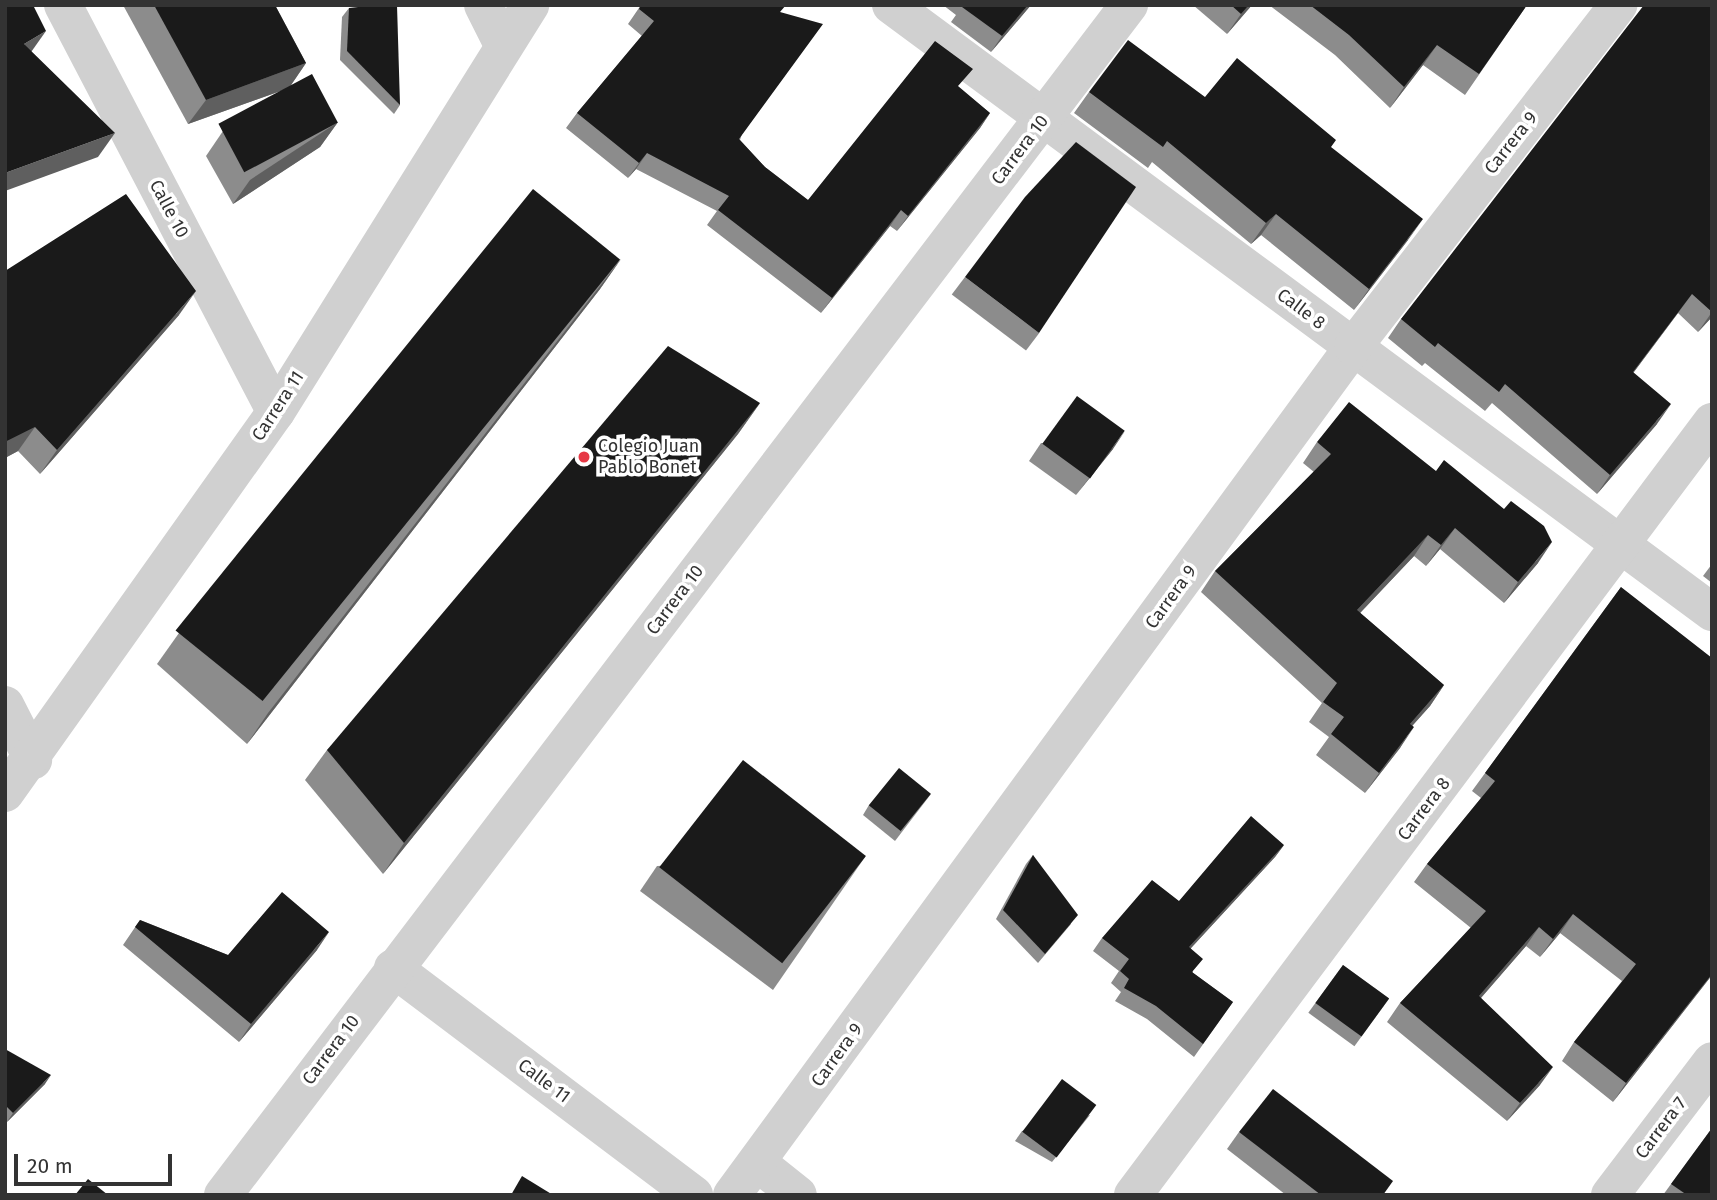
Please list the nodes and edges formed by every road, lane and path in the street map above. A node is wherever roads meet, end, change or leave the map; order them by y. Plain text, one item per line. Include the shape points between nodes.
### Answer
1 (63, 5) edge
2 (482, 5) edge
3 (530, 5) edge
4 (891, 5) edge
5 (1129, 5) edge
6 (1618, 5) edge
7 (502, 43) junction
8 (1044, 119) junction
9 (1353, 347) junction
10 (276, 412) junction
11 (1712, 422) edge
12 (1622, 546) junction
13 (1712, 612) edge
14 (5, 705) edge
15 (33, 760) junction
16 (5, 793) edge
17 (393, 968) junction
18 (1712, 1061) edge
19 (758, 1163) junction
20 (223, 1195) edge
21 (694, 1195) edge
22 (732, 1195) edge
23 (798, 1195) edge
24 (1133, 1195) edge
25 (1610, 1195) edge

1 - 10 street, Calle 10
2 - 7 street
3 - 7 street, Carrera 11
4 - 8 street, Calle 8
5 - 8 street, Carrera 10
6 - 9 street, Carrera 9
7 - 10 street, Carrera 11
8 - 9 street, Calle 8
8 - 17 street, Carrera 10
9 - 12 street, Calle 8
9 - 19 street, Carrera 9
10 - 15 street, Carrera 11
11 - 12 street, Carrera 8
12 - 13 street, Calle 8
12 - 24 street, Carrera 8
14 - 15 street
15 - 16 street, Carrera 11
17 - 20 street, Carrera 10
17 - 21 street, Calle 11
18 - 25 street, Carrera 7
19 - 22 street, Carrera 9
19 - 23 street

